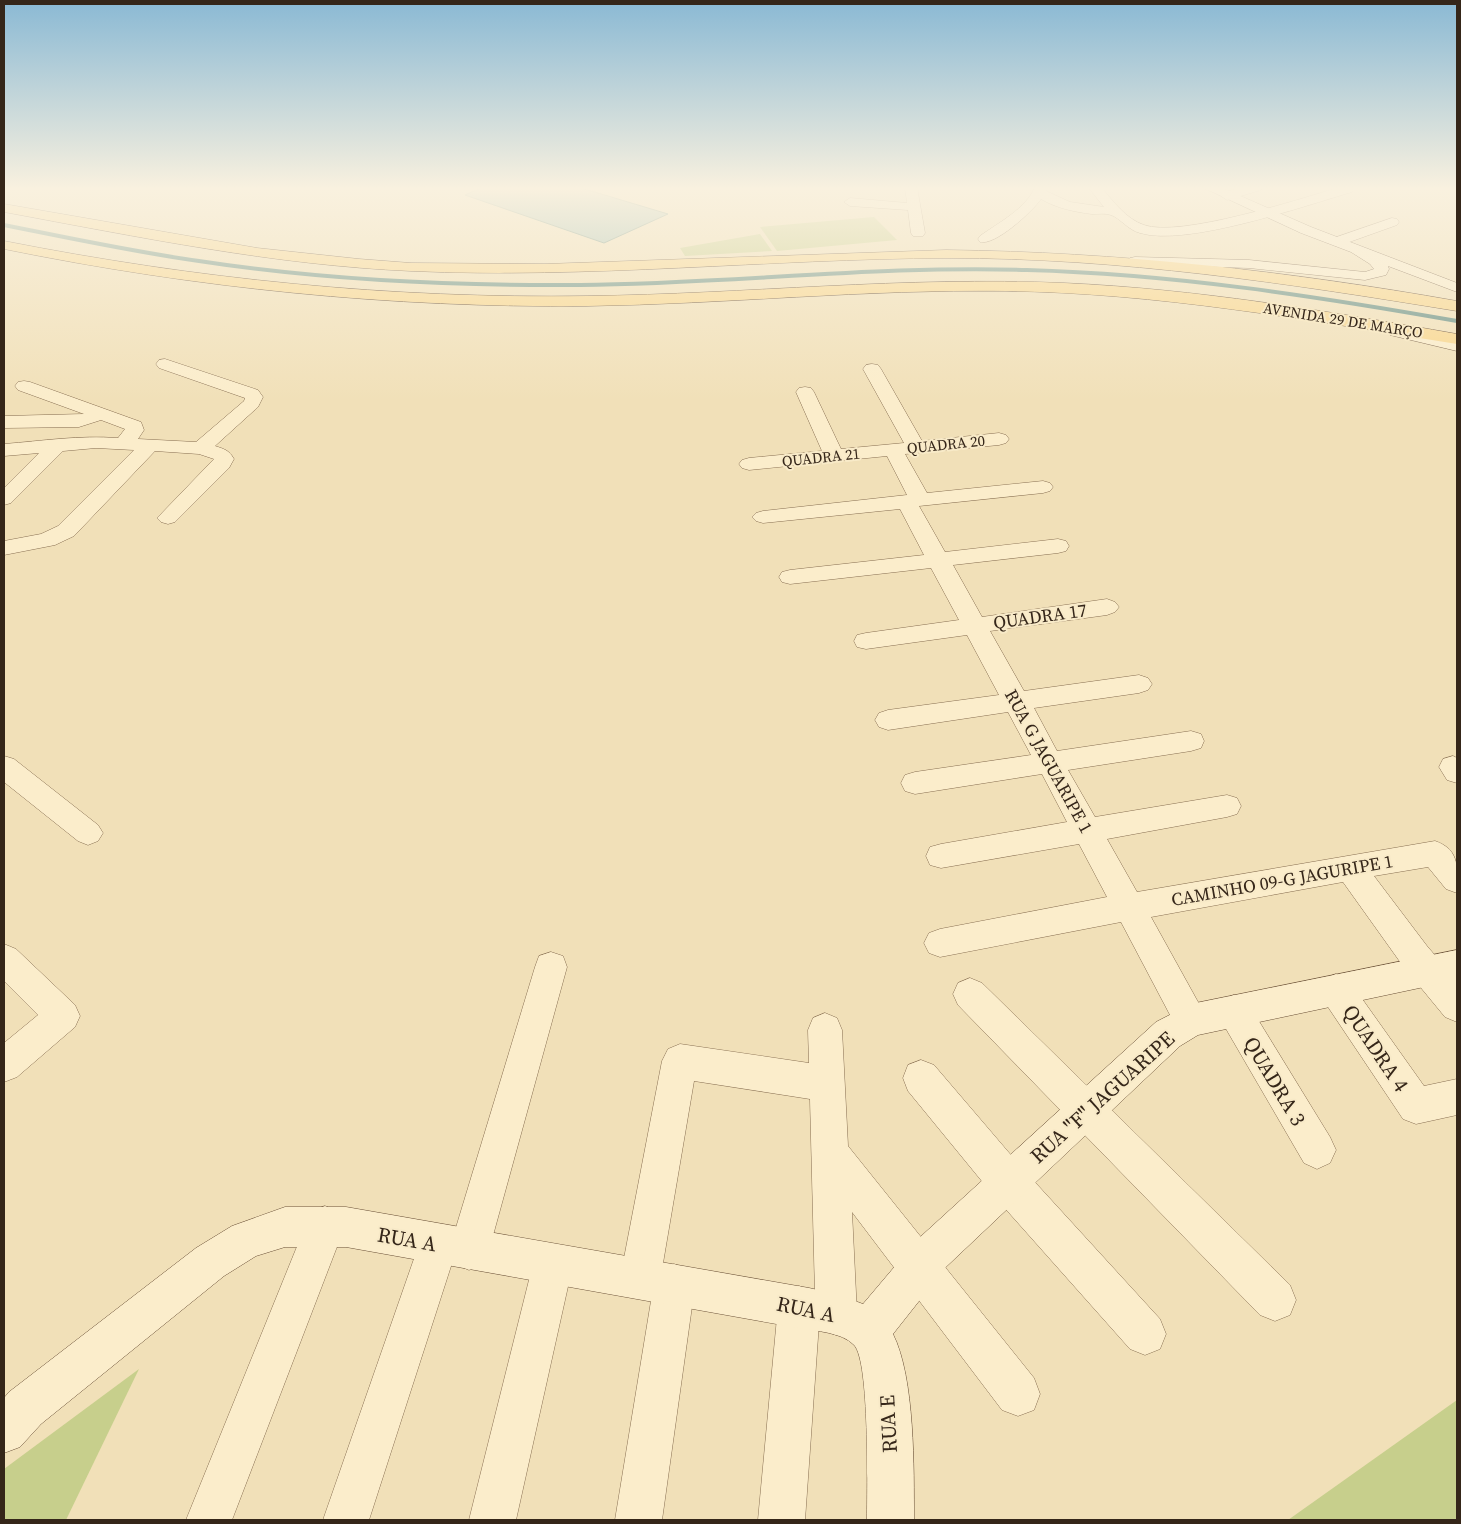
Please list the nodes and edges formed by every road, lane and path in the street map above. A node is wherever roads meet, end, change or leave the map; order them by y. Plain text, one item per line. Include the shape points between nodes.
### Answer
1 (74, 258) edge
2 (309, 258) edge
3 (818, 258) edge
4 (1049, 258) edge
5 (1369, 258) edge
6 (1380, 258) edge
7 (1119, 261) junction
8 (1372, 276) junction
9 (1435, 280) junction
10 (1457, 288) edge
11 (1457, 306) edge
12 (1344, 319) junction
13 (1457, 339) edge
14 (1457, 346) edge
15 (165, 364) dead end
16 (872, 369) dead end
17 (24, 386) dead end
18 (805, 392) dead end
19 (104, 414) junction
20 (122, 421) junction
21 (4, 422) edge
22 (998, 439) dead end
23 (96, 442) junction
24 (124, 442) junction
25 (59, 444) junction
26 (151, 444) junction
27 (916, 447) junction
28 (201, 448) junction
29 (4, 450) edge
30 (893, 450) junction
31 (834, 456) junction
32 (750, 464) dead end
33 (1043, 486) dead end
34 (4, 499) edge
35 (913, 501) junction
36 (168, 518) dead end
37 (763, 518) dead end
38 (1058, 546) dead end
39 (4, 548) edge
40 (937, 560) junction
41 (790, 577) dead end
42 (1107, 607) dead end
43 (974, 626) junction
44 (866, 641) dead end
45 (1139, 684) dead end
46 (1016, 702) junction
47 (888, 720) dead end
48 (1191, 741) dead end
49 (1049, 762) junction
50 (4, 767) edge
51 (915, 783) dead end
52 (1227, 806) dead end
53 (1087, 829) junction
54 (88, 833) dead end
55 (941, 856) dead end
56 (1349, 867) junction
57 (1457, 880) edge
58 (1129, 907) junction
59 (940, 943) dead end
60 (4, 959) edge
61 (551, 967) dead end
62 (1443, 968) edge
63 (1336, 990) junction
64 (970, 994) dead end
65 (1457, 1006) edge
66 (1234, 1011) junction
67 (1191, 1020) junction
68 (825, 1030) dead end
69 (4, 1065) edge
70 (922, 1078) dead end
71 (827, 1084) junction
72 (1457, 1097) edge
73 (1086, 1110) junction
74 (1317, 1150) dead end
75 (830, 1152) junction
76 (1008, 1182) junction
77 (325, 1226) junction
78 (453, 1247) junction
79 (553, 1264) junction
80 (920, 1267) junction
81 (657, 1282) junction
82 (1276, 1300) dead end
83 (835, 1317) junction
84 (1145, 1334) dead end
85 (1018, 1394) dead end
86 (4, 1431) edge
87 (209, 1520) edge
88 (346, 1520) edge
89 (492, 1520) edge
90 (638, 1520) edge
91 (781, 1520) edge
92 (890, 1520) edge

1 - 12 main road, AVENIDA 29 DE MARÇO via 190,277 388,296 598,301 879,288 1025,286 1196,298
2 - 3 main road, AVENIDA 29 DE MARÇO via 458,268 595,268
4 - 7 main road, AVENIDA 29 DE MARÇO
5 - 8 street via 1382,269
6 - 9 street
7 - 8 street via 1234,263
7 - 11 main road, AVENIDA 29 DE MARÇO via 1283,278
8 - 9 street via 1403,274
9 - 10 street
12 - 13 main road, AVENIDA 29 DE MARÇO
12 - 14 street
15 - 28 street via 254,397 248,408
16 - 27 street
17 - 19 street
18 - 31 street
19 - 20 street
19 - 21 street via 79,421
20 - 23 street
20 - 24 street via 134,426 135,430
22 - 27 street, QUADRA 20
23 - 24 street
23 - 25 street
24 - 26 street
25 - 29 street
25 - 34 street
26 - 28 street
26 - 39 street via 66,531 48,540
27 - 30 street, QUADRA 20
28 - 36 street via 222,455 222,464
30 - 31 street, QUADRA 21
30 - 35 street, RUA G JAGUARIPE 1
31 - 32 street, QUADRA 21
33 - 35 street
35 - 37 street
35 - 40 street, RUA G JAGUARIPE 1
38 - 40 street
40 - 41 street
40 - 43 street, RUA G JAGUARIPE 1
42 - 43 street, QUADRA 17
43 - 44 street, QUADRA 17
43 - 46 street, RUA G JAGUARIPE 1
45 - 46 street
46 - 47 street
46 - 49 street, RUA G JAGUARIPE 1
48 - 49 street
49 - 51 street
49 - 53 street, RUA G JAGUARIPE 1
50 - 54 street
52 - 53 street
53 - 55 street
53 - 58 street, RUA G JAGUARIPE 1
56 - 57 street, CAMINHO 09-G JAGURIPE 1 via 1435,853
56 - 58 street, CAMINHO 09-G JAGURIPE 1
56 - 62 street via 1415,956
58 - 59 street, CAMINHO 09-G JAGURIPE 1
58 - 67 street, RUA G JAGUARIPE 1
60 - 69 street via 63,1016
61 - 78 street
62 - 63 street, RUA "F" JAGUARIPE
62 - 65 street
63 - 66 street, RUA "F" JAGUARIPE
63 - 72 street, QUADRA 4 via 1416,1106
64 - 73 street
66 - 67 street, RUA "F" JAGUARIPE
66 - 74 street, QUADRA 3
67 - 73 street, RUA "F" JAGUARIPE via 1168,1034
68 - 71 street
70 - 76 street
71 - 75 street
71 - 81 street via 680,1061
73 - 76 street, RUA "F" JAGUARIPE
73 - 82 street
75 - 80 street
75 - 83 street
76 - 80 street, RUA "F" JAGUARIPE
76 - 84 street
77 - 78 street, RUA A
77 - 86 street, RUA A via 286,1227 246,1240 210,1262 25,1408
77 - 87 street
78 - 79 street, RUA A
78 - 88 street
79 - 81 street, RUA A
79 - 89 street
80 - 83 street, RUA "F" JAGUARIPE
80 - 85 street
81 - 83 street, RUA A
81 - 90 street
83 - 91 street
83 - 92 street, RUA E via 881,1355 889,1429

